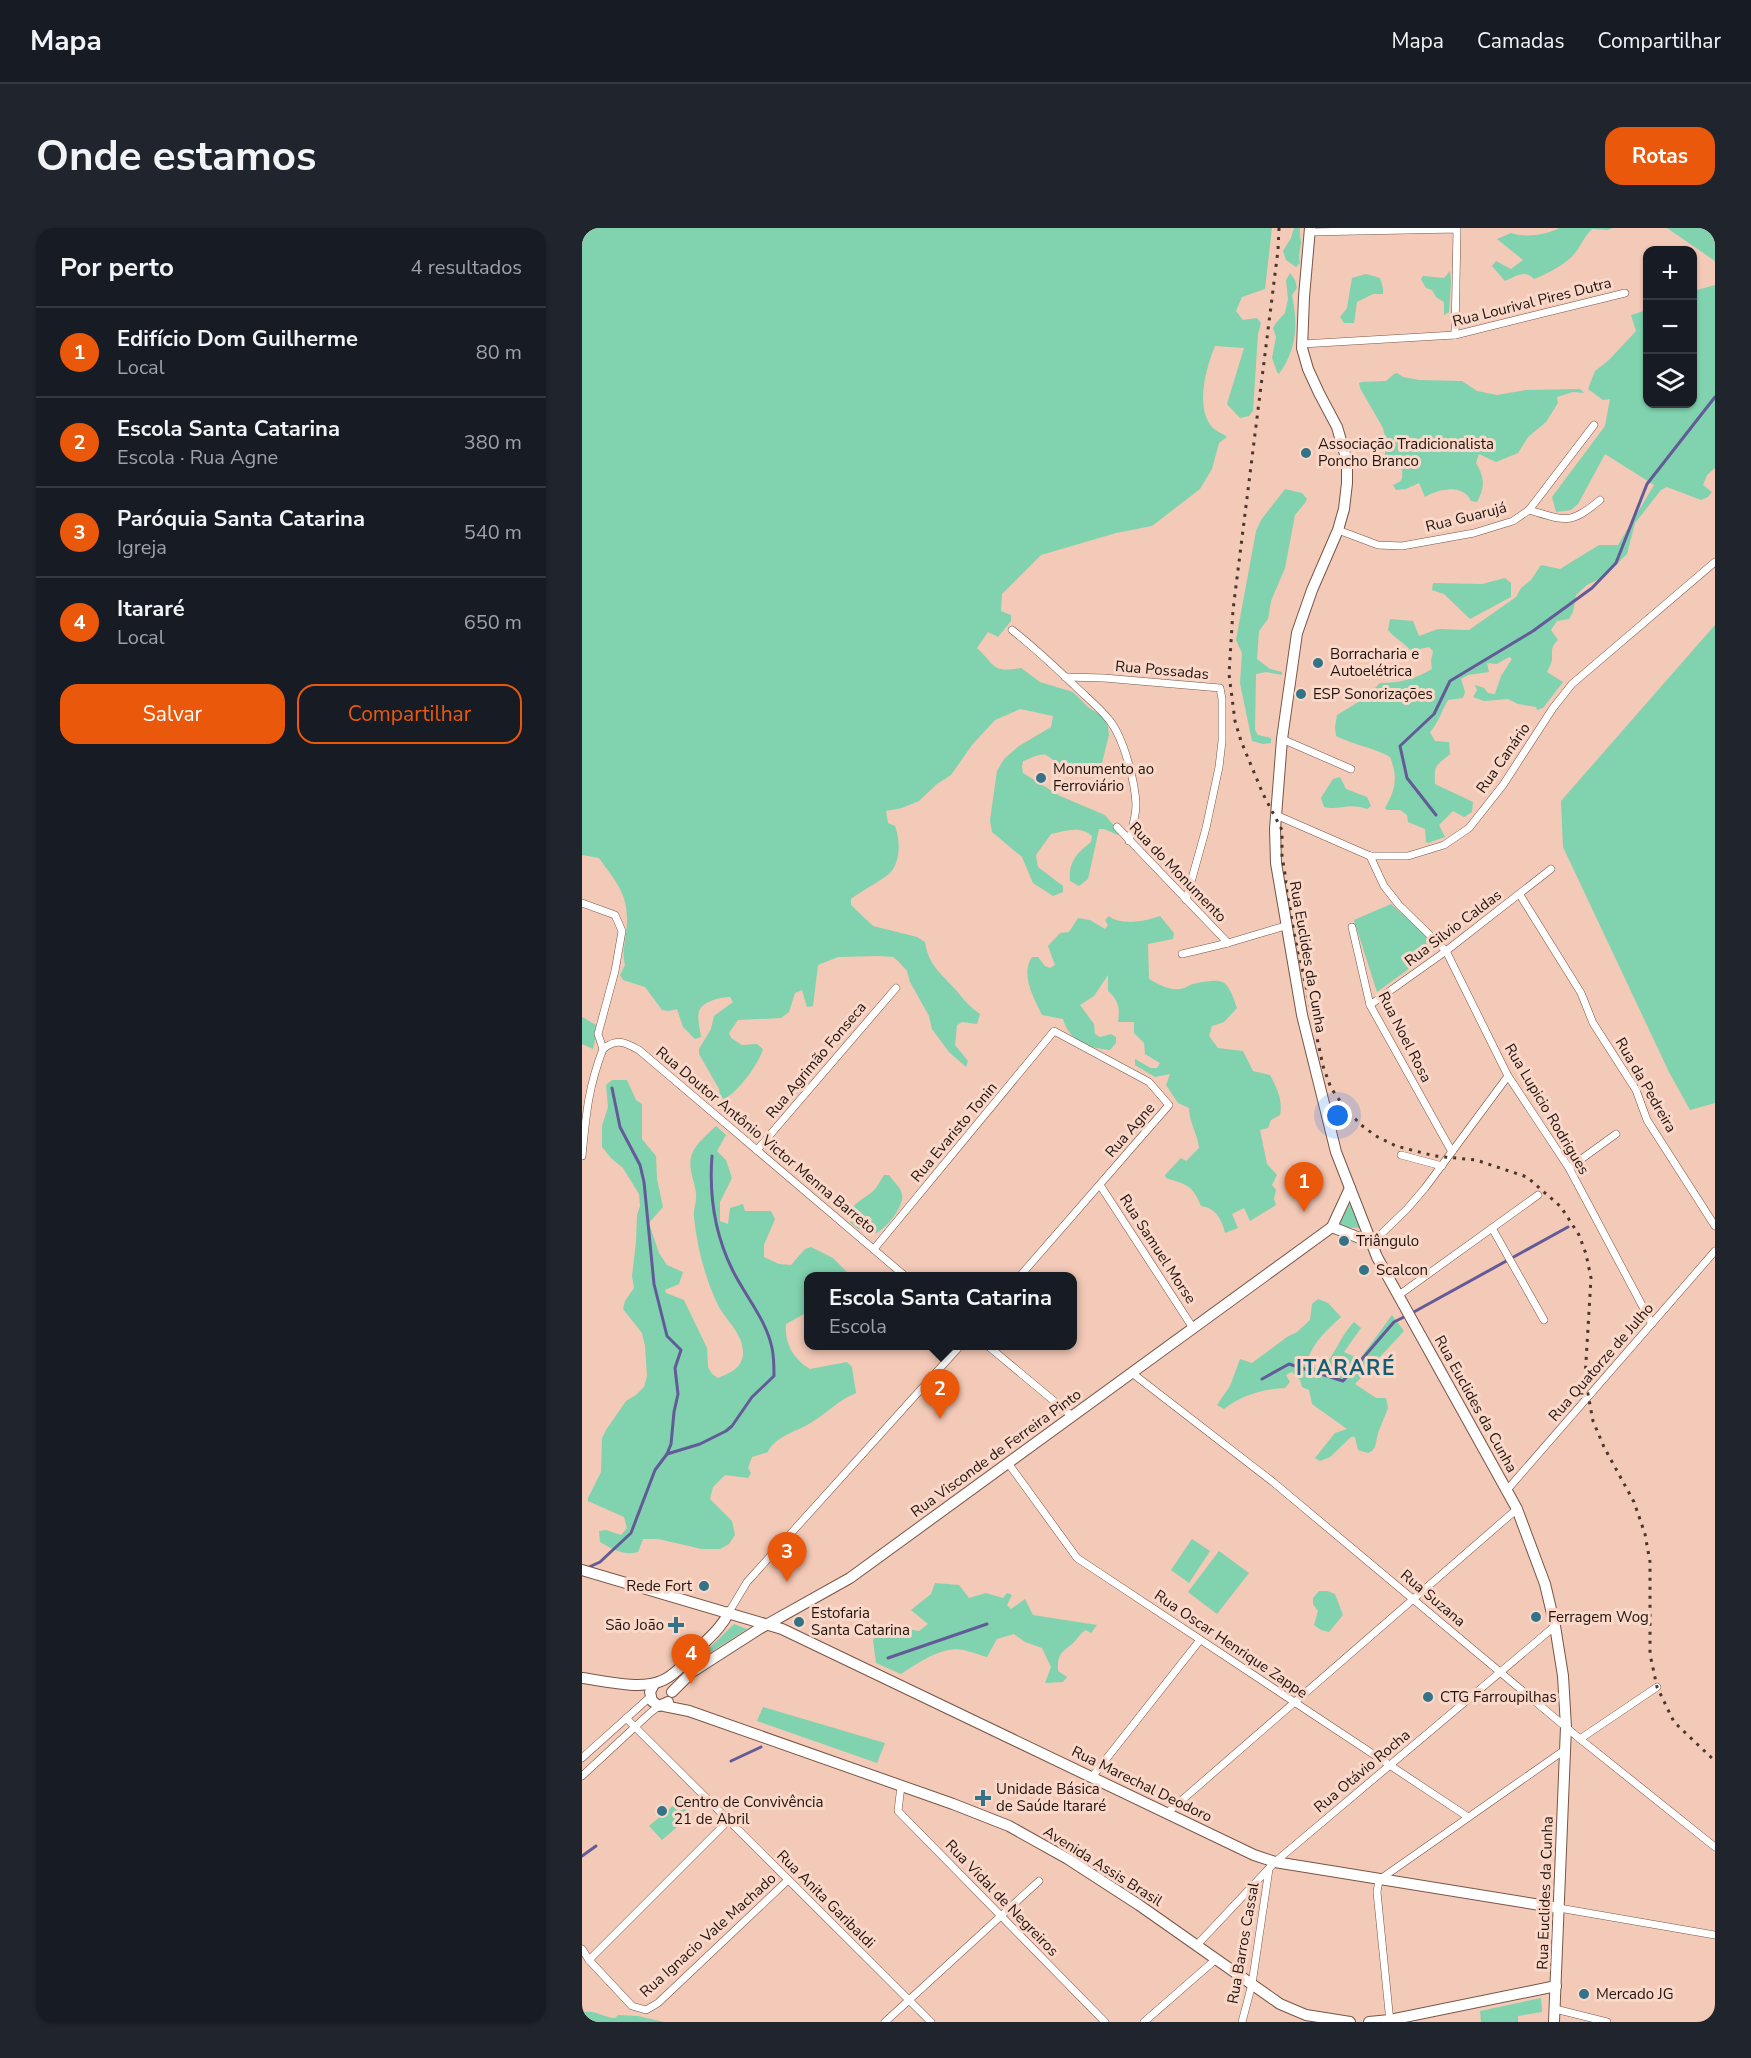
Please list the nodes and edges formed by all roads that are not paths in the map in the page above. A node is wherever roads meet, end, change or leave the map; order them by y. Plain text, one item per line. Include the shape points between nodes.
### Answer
1 (1310, 230) edge
2 (1625, 293) dead end
3 (1455, 335) junction
4 (1302, 344) junction
5 (1594, 425) dead end
6 (1600, 500) dead end
7 (1529, 510) junction
8 (1338, 531) junction
9 (1714, 561) edge
10 (1012, 630) dead end
11 (1065, 677) junction
12 (1282, 739) junction
13 (1351, 769) dead end
14 (1276, 815) junction
15 (1117, 827) dead end
16 (1129, 840) junction
17 (1370, 856) junction
18 (1551, 869) dead end
19 (1520, 895) junction
20 (1186, 900) junction
21 (582, 903) edge
22 (1285, 926) junction
23 (1352, 927) dead end
24 (1228, 943) junction
25 (1446, 951) junction
26 (1182, 954) dead end
27 (896, 988) dead end
28 (1370, 1005) junction
29 (1054, 1031) joint
30 (603, 1049) junction
31 (1508, 1076) junction
32 (1616, 1134) dead end
33 (583, 1136) edge
34 (757, 1150) junction
35 (1452, 1152) junction
36 (1401, 1155) dead end
37 (582, 1156) edge
38 (1442, 1166) junction
39 (1569, 1168) junction
40 (1100, 1185) junction
41 (1350, 1188) junction
42 (1538, 1195) dead end
43 (1715, 1226) edge
44 (1332, 1227) junction
45 (1492, 1228) junction
46 (1372, 1243) junction
47 (874, 1249) junction
48 (1715, 1251) edge
49 (900, 1272) edge
50 (1024, 1272) edge
51 (1399, 1295) junction
52 (1544, 1320) dead end
53 (1652, 1324) junction
54 (1193, 1328) junction
55 (956, 1350) edge
56 (993, 1350) edge
57 (1132, 1373) junction
58 (1072, 1416) junction
59 (1008, 1463) junction
60 (1507, 1490) junction
61 (1517, 1509) junction
62 (582, 1570) edge
63 (1413, 1599) junction
64 (729, 1612) junction
65 (768, 1624) junction
66 (1555, 1626) junction
67 (1200, 1640) junction
68 (1500, 1672) junction
69 (582, 1678) edge
70 (1658, 1687) dead end
71 (654, 1689) junction
72 (672, 1694) junction
73 (1294, 1702) junction
74 (662, 1706) junction
75 (689, 1711) junction
76 (626, 1718) junction
77 (635, 1726) junction
78 (1566, 1727) junction
79 (1581, 1739) junction
80 (1566, 1749) junction
81 (582, 1758) edge
82 (1390, 1766) junction
83 (582, 1776) edge
84 (1092, 1777) junction
85 (901, 1786) junction
86 (1167, 1813) junction
87 (1468, 1817) junction
88 (729, 1820) junction
89 (1715, 1847) edge
90 (1272, 1865) junction
91 (788, 1880) junction
92 (1379, 1880) junction
93 (1039, 1881) dead end
94 (1559, 1908) junction
95 (1000, 1916) junction
96 (1715, 1935) edge
97 (1196, 1946) junction
98 (582, 1949) edge
99 (589, 1960) junction
100 (1215, 1960) junction
101 (1252, 1984) junction
102 (1556, 1986) junction
103 (909, 2000) junction
104 (1555, 2009) junction
105 (1390, 2021) edge
106 (885, 2022) edge
107 (931, 2022) edge
108 (1105, 2022) edge
109 (1144, 2022) edge
110 (1242, 2022) edge
111 (1350, 2022) edge
112 (1369, 2022) edge
113 (1554, 2022) edge
114 (1607, 2022) edge

1 - 3 street via 1457,229
1 - 4 street, Rua Euclides da Cunha
2 - 3 street, Rua Lourival Pires Dutra
3 - 4 street, Rua Lourival Pires Dutra
4 - 8 street, Rua Euclides da Cunha via 1308,369 1337,427 1347,461 1344,509
5 - 7 street, Rua Guarujá
6 - 7 street via 1571,520
7 - 8 street, Rua Guarujá via 1513,521 1474,533 1402,546 1378,545
8 - 12 street, Rua Euclides da Cunha via 1297,633
9 - 17 street, Rua Canário via 1572,684 1469,828 1444,844 1408,856
10 - 11 street
11 - 16 street via 1111,722 1122,745 1136,806
11 - 20 street, Rua Possadas via 1220,688 1220,768
12 - 13 street
12 - 14 street, Rua Euclides da Cunha
14 - 17 street, Rua Canário
14 - 22 street, Rua Euclides da Cunha via 1276,863
15 - 16 street, Rua do Monumento
16 - 20 street, Rua do Monumento
17 - 25 street, Rua Lupicio Rodrigues via 1384,886
18 - 19 street, Rua Silvio Caldas
19 - 25 street, Rua Silvio Caldas
19 - 43 street, Rua da Pedreira via 1636,1090 1647,1120
20 - 24 street, Rua do Monumento
21 - 30 street via 615,915 622,931 598,1035
22 - 24 street, Rua do Monumento
22 - 41 street, Rua Euclides da Cunha via 1306,1034 1336,1152
23 - 28 street, Rua Noel Rosa
24 - 26 street
25 - 28 street, Rua Silvio Caldas
25 - 31 street, Rua Lupicio Rodrigues
27 - 34 street, Rua Agrimão Fonseca
28 - 35 street, Rua Noel Rosa
29 - 40 street, Rua Agne via 1149,1082 1169,1105
29 - 47 street, Rua Evaristo Tonin
30 - 33 street via 590,1089
30 - 34 street, Rua Doutor Antônio Victor Menna Barreto via 612,1042 621,1042 639,1050
31 - 35 street
31 - 39 street, Rua Lupicio Rodrigues
32 - 39 street
33 - 37 street
34 - 47 street, Rua Doutor Antônio Victor Menna Barreto
35 - 38 street
36 - 38 street
38 - 46 street via 1407,1209
39 - 53 street, Rua Lupicio Rodrigues
40 - 50 street, Rua Agne
40 - 54 street, Rua Samuel Morse
41 - 44 street, Rua Visconde de Ferreira Pinto
41 - 46 street, Rua Euclides da Cunha
42 - 45 street
44 - 46 street
44 - 54 street, Rua Visconde de Ferreira Pinto
45 - 51 street
45 - 52 street
46 - 51 street, Rua Euclides da Cunha
47 - 49 street, Rua Doutor Antônio Victor Menna Barreto
48 - 53 street, Rua Quatorze de Julho
51 - 60 street, Rua Euclides da Cunha
53 - 60 street, Rua Quatorze de Julho
54 - 57 street, Rua Visconde de Ferreira Pinto
55 - 64 street via 747,1582
56 - 58 street
57 - 58 street, Rua Visconde de Ferreira Pinto
57 - 63 street, Rua Suzana via 1273,1482
58 - 59 street, Rua Visconde de Ferreira Pinto
59 - 65 street, Rua Visconde de Ferreira Pinto via 850,1578
59 - 67 street, Rua Oscar Henrique Zappe via 1077,1558
60 - 61 street, Rua Euclides da Cunha
61 - 63 street
61 - 66 street, Rua Euclides da Cunha via 1545,1584
62 - 64 street, Rua Marechal Deodoro
63 - 68 street, Rua Suzana
63 - 73 street
64 - 65 street, Rua Marechal Deodoro
64 - 71 street via 723,1625
65 - 72 street, Rua Visconde de Ferreira Pinto via 692,1672
65 - 84 street, Rua Marechal Deodoro
66 - 68 street, Rua Otávio Rocha
66 - 78 street, Rua Euclides da Cunha
67 - 73 street, Rua Oscar Henrique Zappe
67 - 84 street
68 - 78 street, Rua Suzana
68 - 82 street, Rua Otávio Rocha
69 - 71 street
70 - 79 street
71 - 72 street via 669,1685
71 - 74 street via 652,1701
71 - 76 street
72 - 74 street
72 - 75 street, Avenida Assis Brasil
73 - 82 street, Rua Oscar Henrique Zappe
73 - 86 street
74 - 75 street, Avenida Assis Brasil
74 - 77 street
75 - 85 street, Avenida Assis Brasil
76 - 77 street, Rua Anita Garibaldi
76 - 81 street
77 - 83 street
77 - 88 street, Rua Anita Garibaldi
78 - 79 street, Rua Suzana
78 - 80 street, Rua Euclides da Cunha
79 - 89 street, Rua Suzana
80 - 87 street
80 - 94 street, Rua Euclides da Cunha
82 - 87 street, Rua Oscar Henrique Zappe
82 - 90 street, Rua Otávio Rocha
84 - 86 street, Rua Marechal Deodoro
85 - 95 street, Rua Vidal de Negreiros via 898,1811
85 - 97 street, Avenida Assis Brasil via 1019,1832 1095,1876
86 - 90 street, Rua Marechal Deodoro
87 - 92 street
88 - 91 street, Rua Anita Garibaldi
88 - 99 street
90 - 92 street, Rua Marechal Deodoro
90 - 97 street, Rua Otávio Rocha
90 - 101 street, Rua Barros Cassal
91 - 99 street, Rua Ignacio Vale Machado via 646,2010 632,2006
91 - 103 street, Rua Anita Garibaldi
92 - 94 street, Rua Marechal Deodoro
92 - 105 street
93 - 95 street
94 - 96 street, Rua Marechal Deodoro
94 - 102 street, Rua Euclides da Cunha
95 - 103 street
95 - 108 street, Rua Vidal de Negreiros
97 - 100 street, Avenida Assis Brasil
98 - 99 street
100 - 101 street, Avenida Assis Brasil
100 - 109 street
101 - 110 street, Rua Barros Cassal
101 - 111 street, Avenida Assis Brasil via 1280,2004 1306,2015
102 - 104 street, Rua Euclides da Cunha
102 - 105 street
103 - 106 street
103 - 107 street, Rua Anita Garibaldi
104 - 113 street, Rua Euclides da Cunha
104 - 114 street
105 - 112 street

